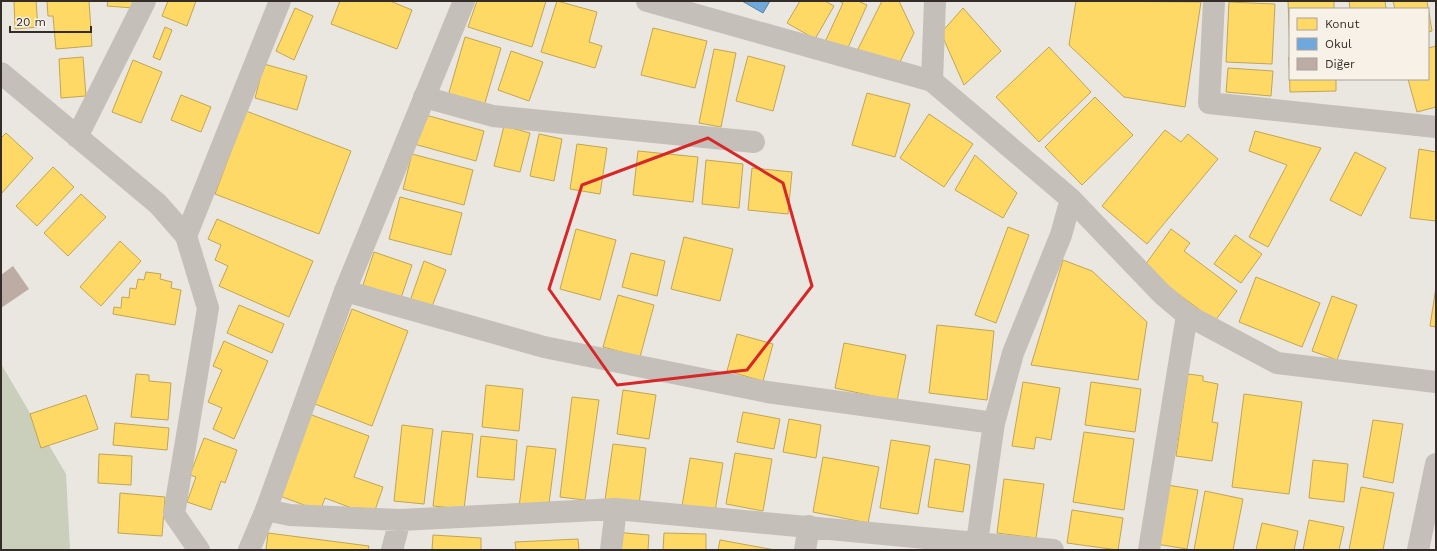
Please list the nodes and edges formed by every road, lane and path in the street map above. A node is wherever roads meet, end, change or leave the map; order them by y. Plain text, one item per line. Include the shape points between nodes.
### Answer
1 (145, 1) edge
2 (280, 1) edge
3 (464, 1) edge
4 (647, 1) edge
5 (935, 1) edge
6 (1214, 1) edge
7 (1, 73) edge
8 (932, 81) junction
9 (424, 97) junction
10 (1436, 127) edge
11 (77, 137) junction
12 (754, 142) dead end
13 (1071, 199) junction
14 (186, 236) junction
15 (345, 291) junction
16 (1187, 315) junction
17 (1436, 382) edge
18 (994, 423) junction
19 (1436, 464) edge
20 (616, 509) junction
21 (266, 510) junction
22 (400, 520) junction
23 (809, 526) junction
24 (977, 542) junction
25 (199, 550) edge
26 (249, 550) edge
27 (392, 550) edge
28 (611, 550) edge
29 (805, 550) edge
30 (1053, 550) edge
31 (1149, 550) edge
32 (1418, 550) edge

1 - 11 street
2 - 14 street
3 - 9 street
4 - 8 street
5 - 8 street
6 - 10 street via 1209,103
7 - 11 street
8 - 13 street
9 - 12 street via 493,116
9 - 15 street
11 - 14 street via 158,204
13 - 16 street via 1162,294
13 - 18 street via 1062,235 1013,353
14 - 25 street via 208,308 174,514
15 - 18 street via 544,348 768,392
15 - 21 street
16 - 17 street via 1276,363
16 - 31 street
18 - 24 street
19 - 32 street
20 - 22 street
20 - 23 street
20 - 28 street
21 - 22 street via 290,515
21 - 26 street
22 - 27 street
23 - 24 street
23 - 29 street
24 - 30 street

